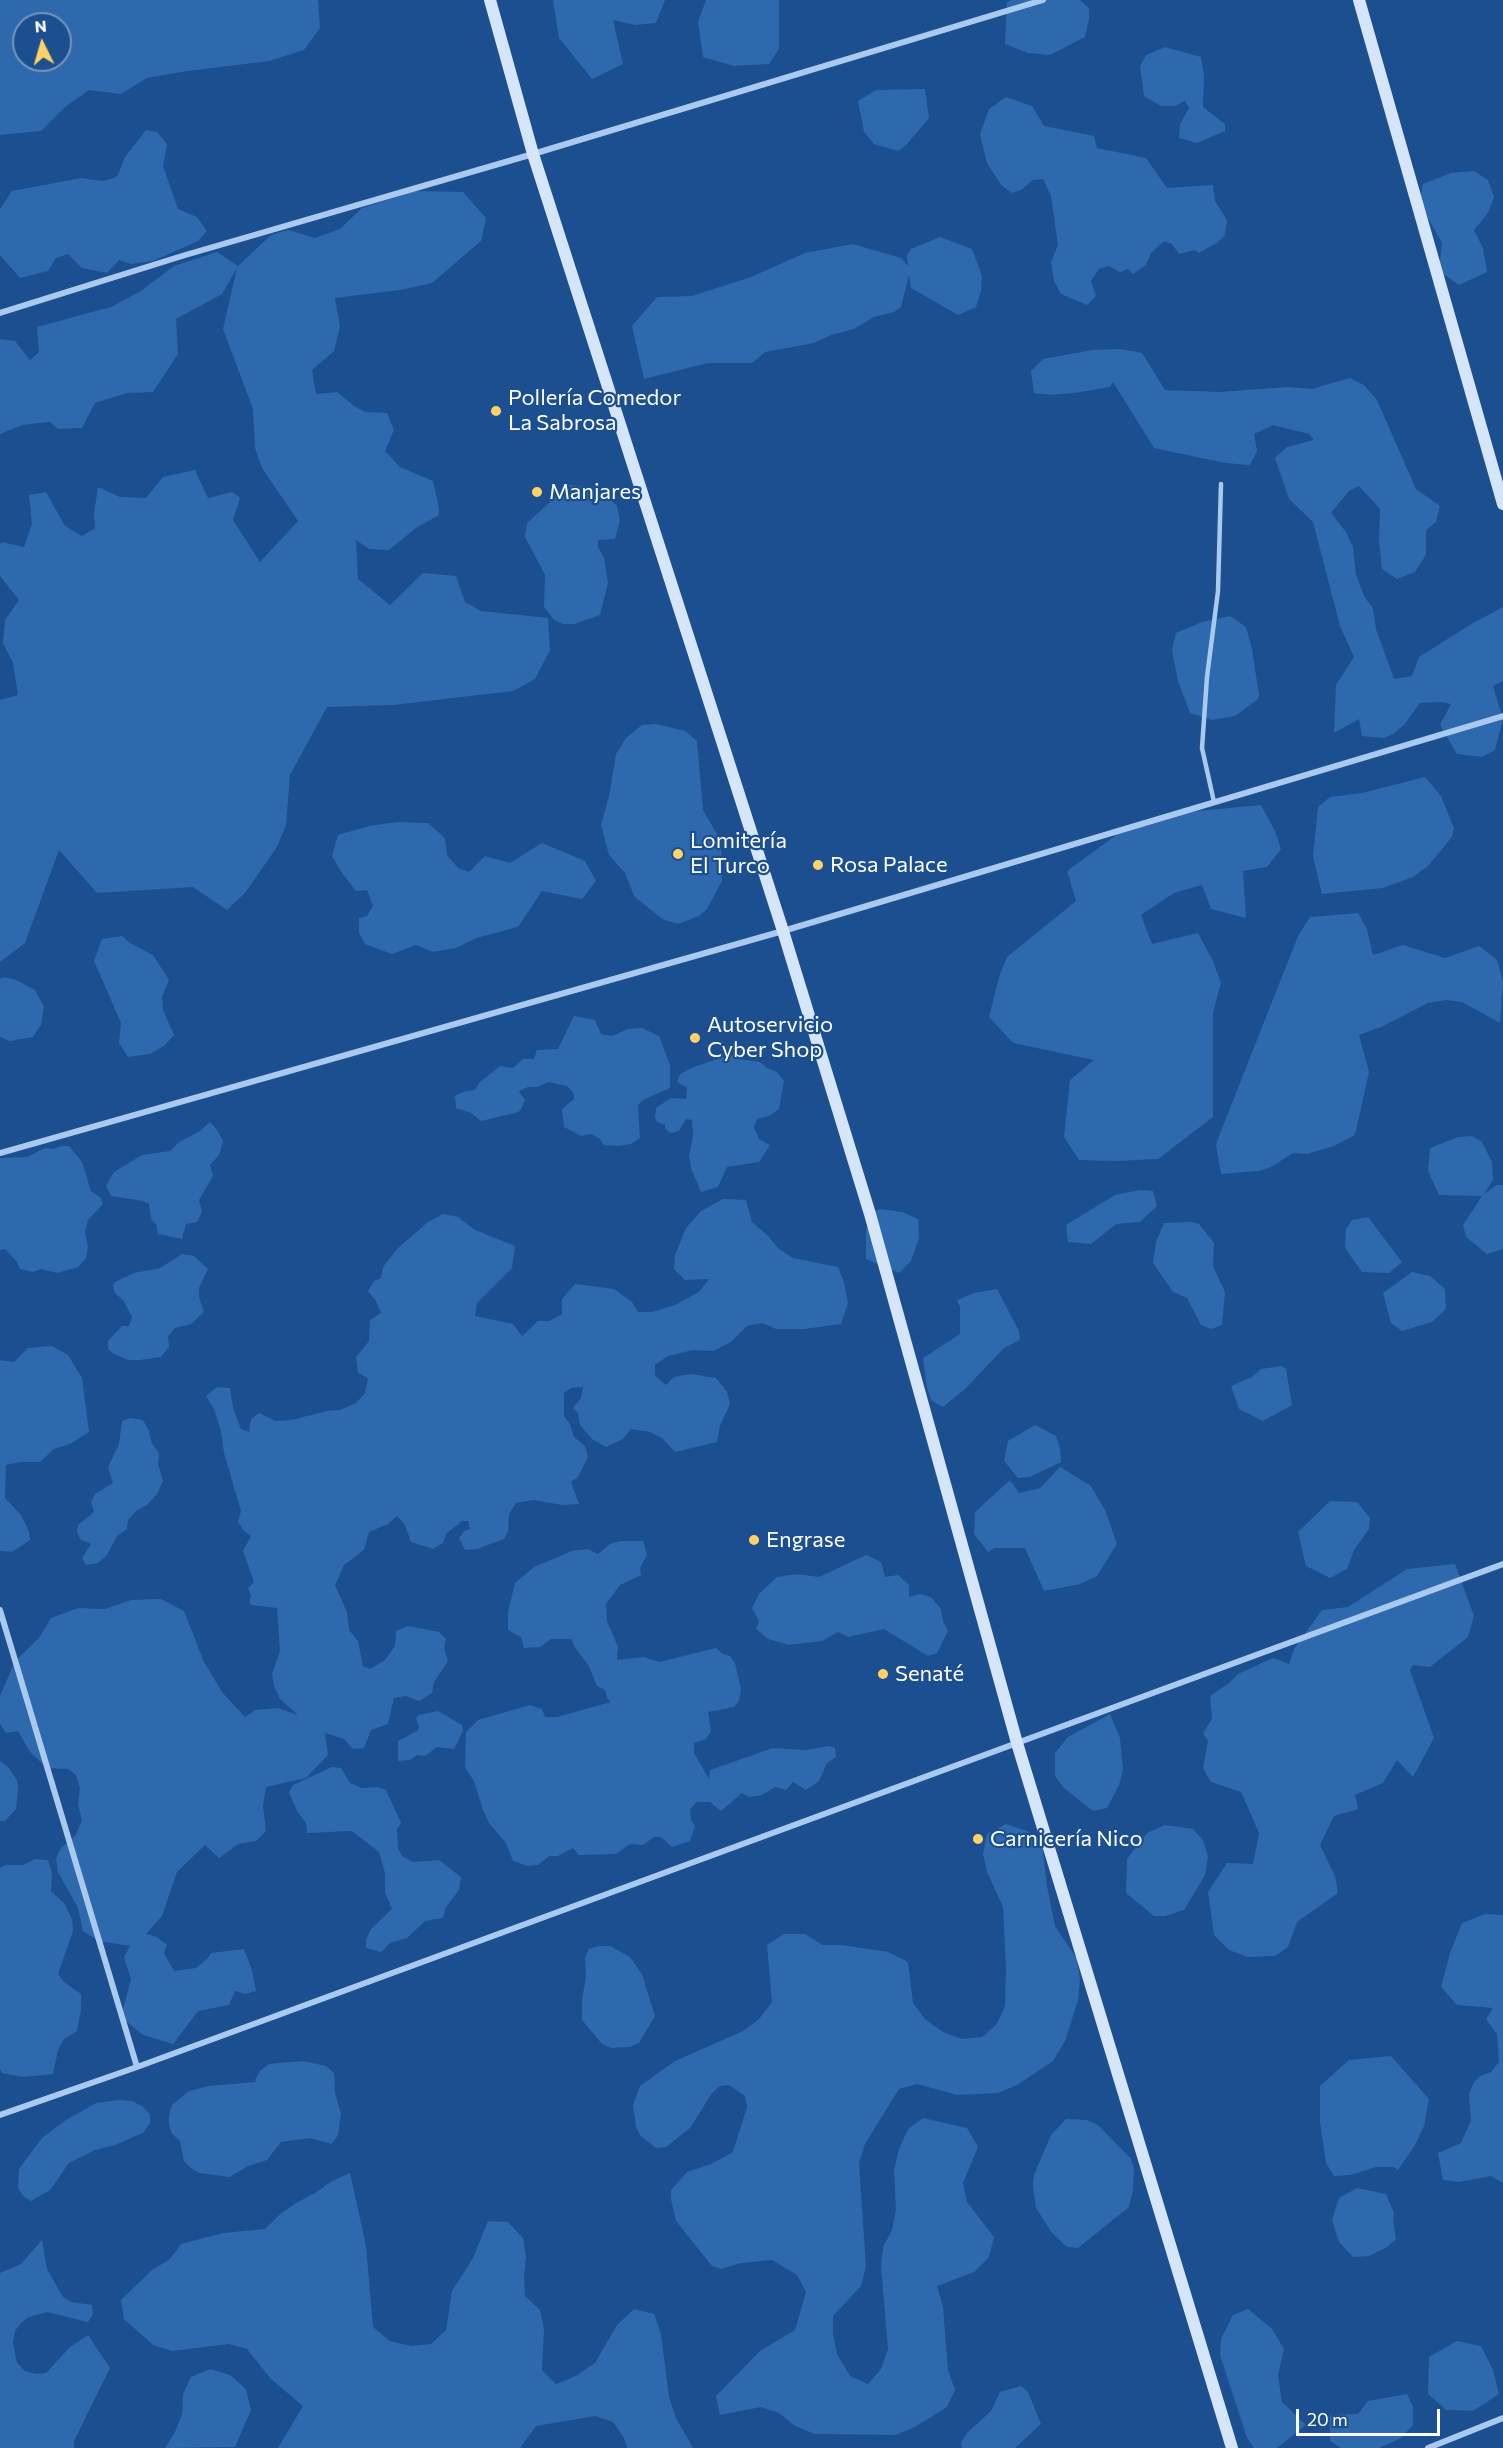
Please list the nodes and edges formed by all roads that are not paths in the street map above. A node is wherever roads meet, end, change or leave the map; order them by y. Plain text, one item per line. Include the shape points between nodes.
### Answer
1 (490, 0) edge
2 (1043, 0) edge
3 (1359, 0) edge
4 (533, 154) junction
5 (0, 313) edge
6 (1221, 484) dead end
7 (1503, 504) edge
8 (1503, 716) edge
9 (1214, 802) junction
10 (783, 931) junction
11 (0, 1153) edge
12 (1503, 1564) edge
13 (0, 1610) edge
14 (1017, 1743) junction
15 (137, 2067) junction
16 (0, 2115) edge
17 (1503, 2418) edge
18 (1232, 2448) edge
19 (1428, 2448) edge

1 - 4 main road
2 - 4 street
3 - 7 main road
4 - 5 street
4 - 10 main road
6 - 9 lane via 1218,591 1202,748
8 - 9 street
9 - 10 street
10 - 11 street
10 - 14 main road via 870,1214
12 - 14 street
13 - 15 street
14 - 15 street
14 - 18 main road
15 - 16 street
17 - 19 street

